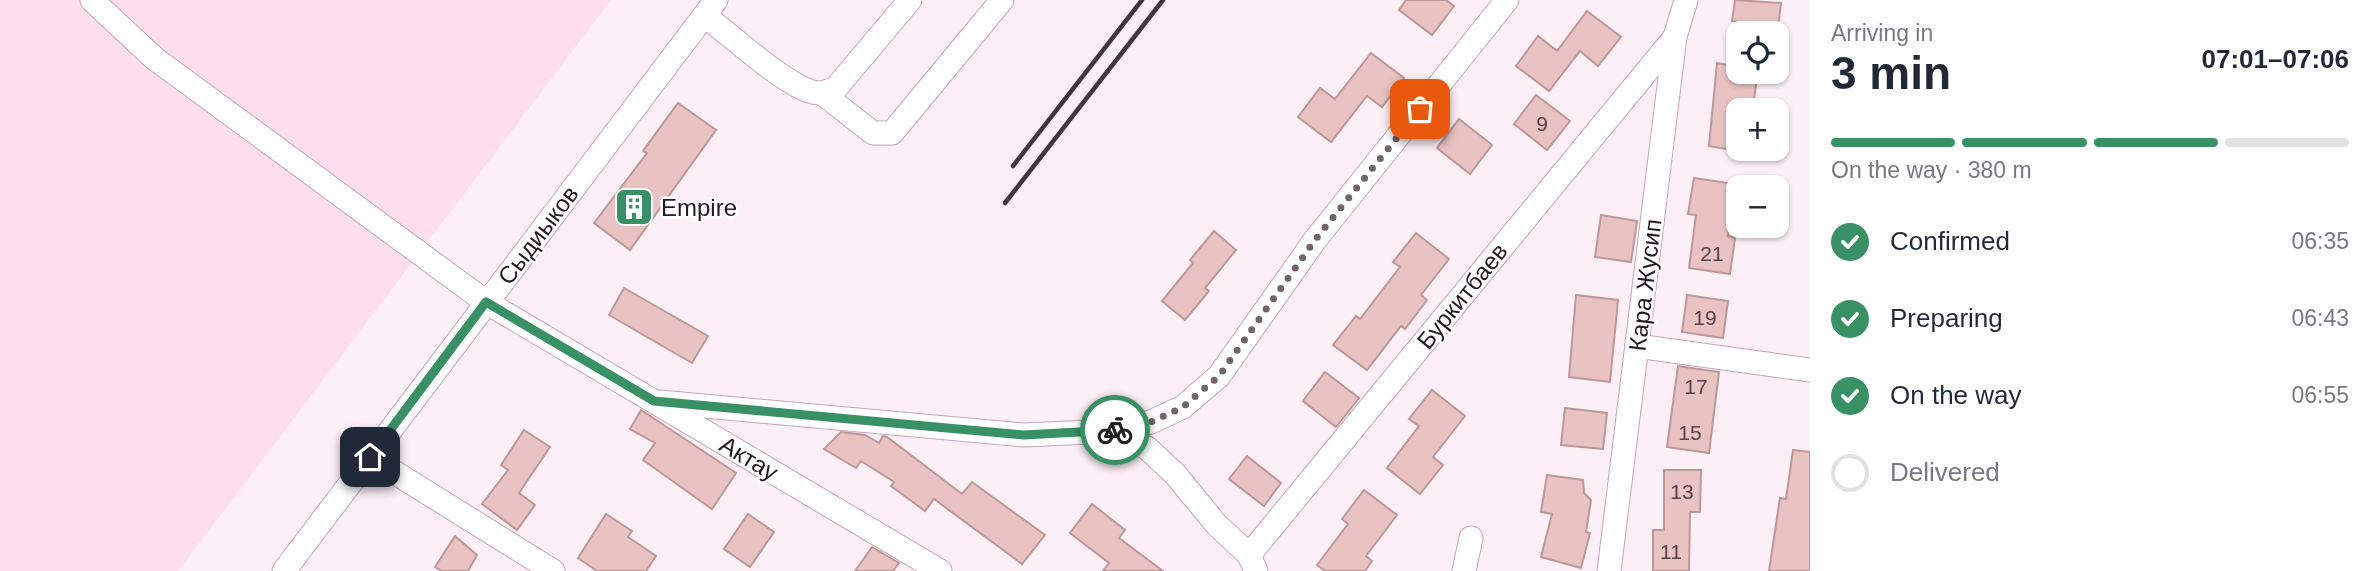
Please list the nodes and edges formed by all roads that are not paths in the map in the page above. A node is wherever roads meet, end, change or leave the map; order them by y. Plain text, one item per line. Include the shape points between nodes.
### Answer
1 (92, 0) edge
2 (910, 0) edge
3 (1002, 0) edge
4 (1507, 0) edge
5 (1686, 0) edge
6 (710, 8) edge
7 (1675, 37) junction
8 (823, 94) junction
9 (486, 302) junction
10 (1637, 345) junction
11 (1810, 370) edge
12 (654, 401) junction
13 (1112, 431) junction
14 (370, 457) junction
15 (1471, 538) dead end
16 (1253, 563) edge
17 (287, 570) edge
18 (553, 571) edge
19 (940, 571) edge
20 (1464, 571) edge
21 (1609, 571) edge

1 - 9 street, Актау via 154,58
2 - 8 street via 836,88
3 - 8 street via 892,133 873,133
4 - 13 street via 1315,240 1219,376 1183,407 1151,422
5 - 7 street, Кара Жусип
6 - 8 street via 789,80
6 - 9 street, Сыдиыков
7 - 10 street, Кара Жусип
7 - 16 street, Буркитбаев
9 - 12 street, Актау
9 - 14 street, Сыдиыков
10 - 11 street
10 - 21 street, Кара Жусип
12 - 13 street via 1024,435
12 - 19 street, Актау
13 - 16 street via 1147,448 1175,474
14 - 17 street, Сыдиыков
14 - 18 street
15 - 20 street

